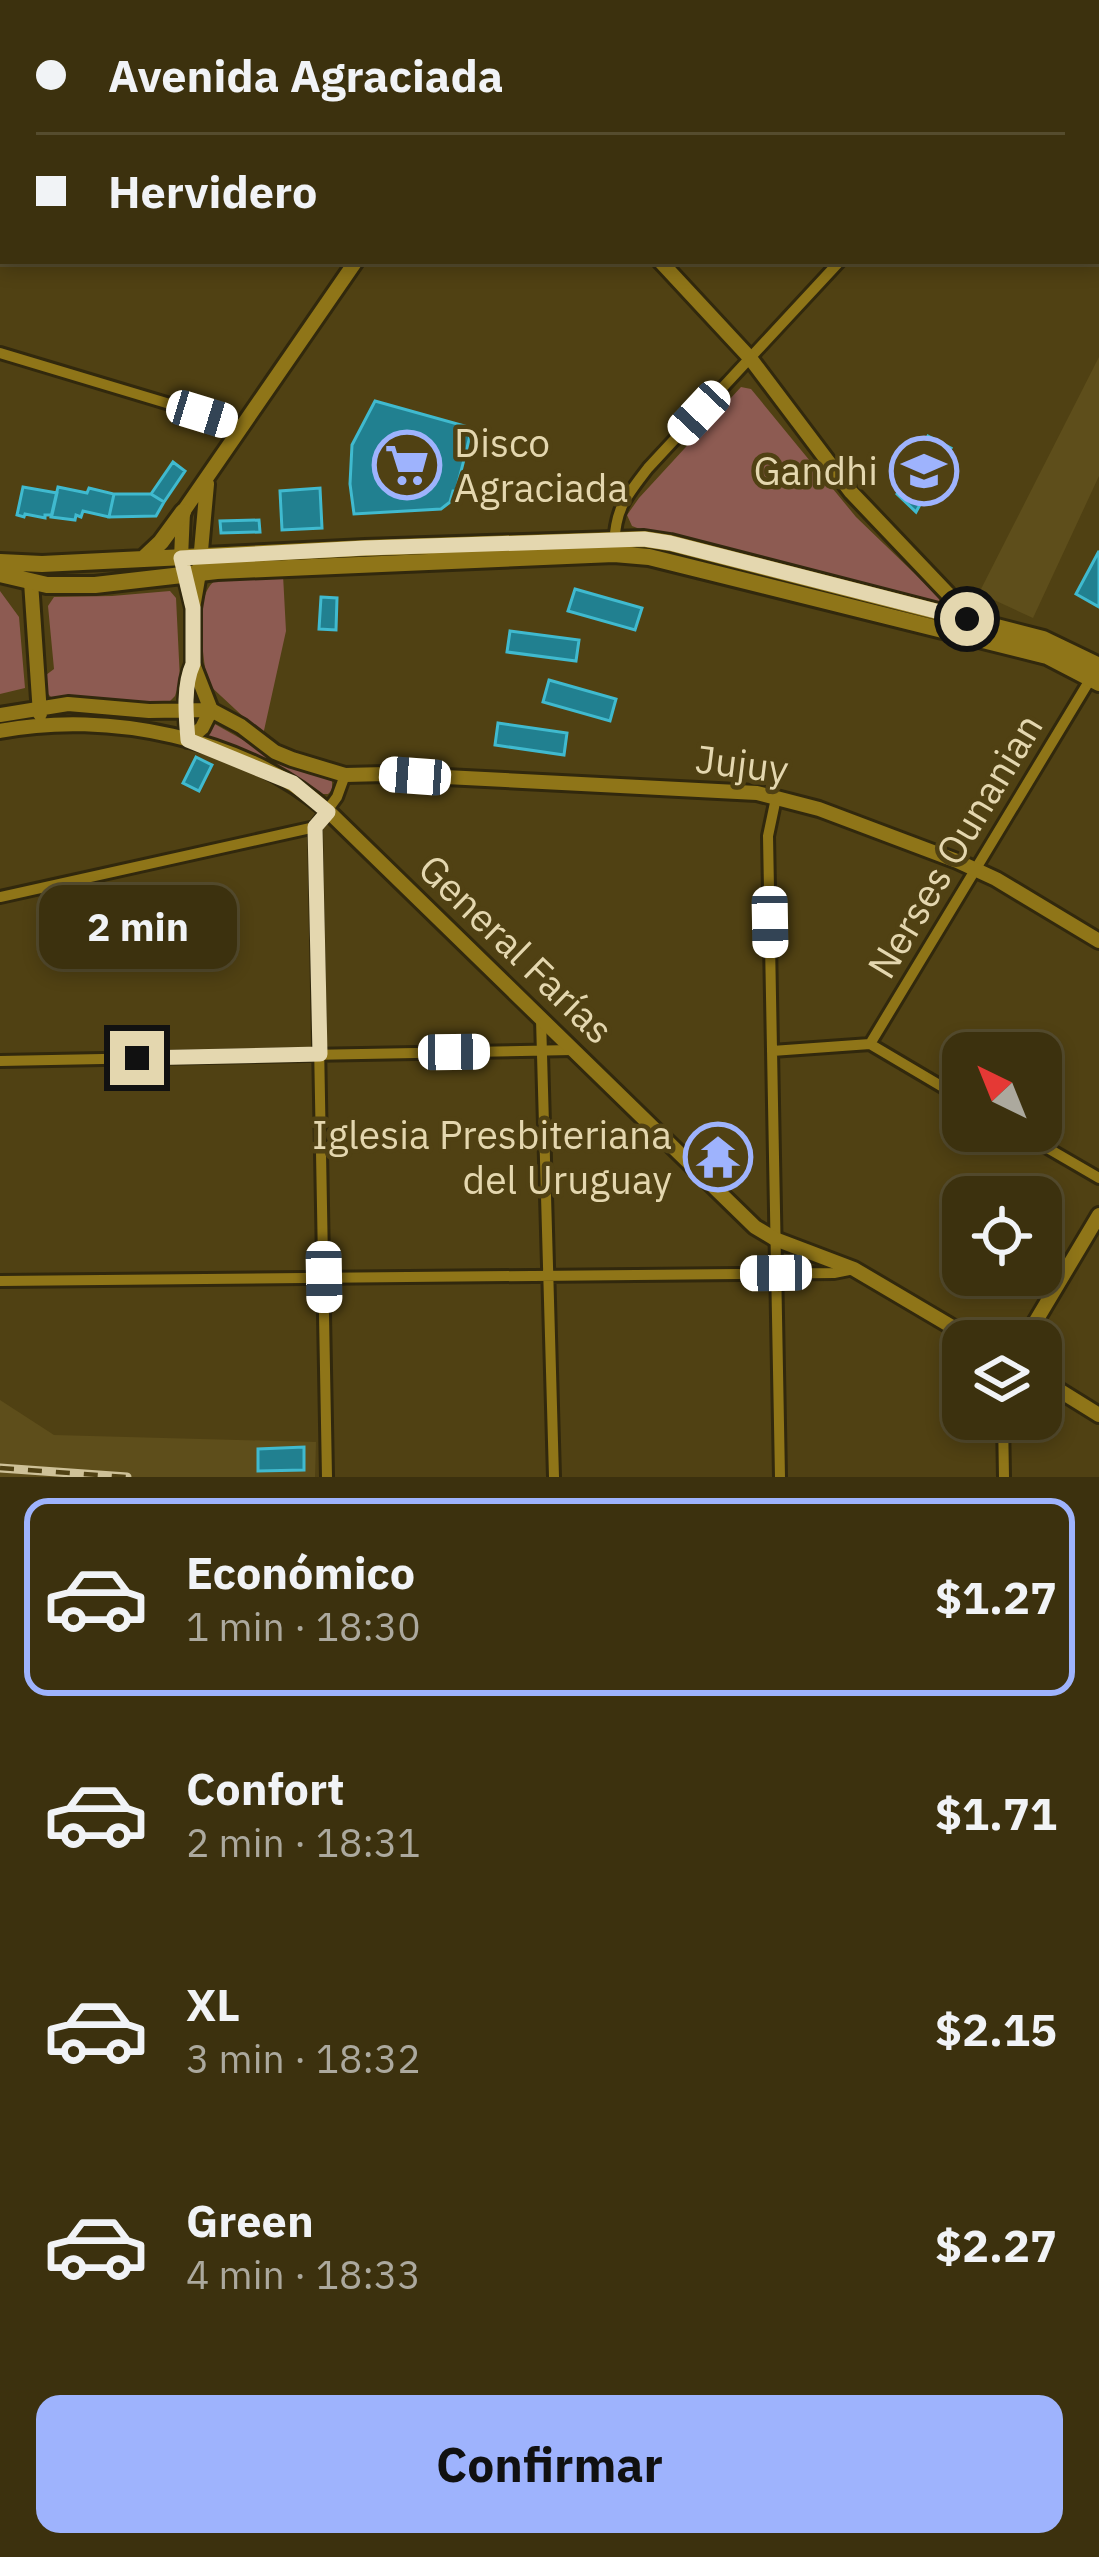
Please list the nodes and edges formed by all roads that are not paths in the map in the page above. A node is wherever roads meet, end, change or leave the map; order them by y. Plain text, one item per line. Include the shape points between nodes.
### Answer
1 (354, 264) edge
2 (663, 264) edge
3 (837, 264) edge
4 (0, 353) edge
5 (750, 358) junction
6 (243, 426) junction
7 (208, 477) junction
8 (183, 512) junction
9 (614, 546) junction
10 (143, 560) junction
11 (0, 562) edge
12 (190, 566) junction
13 (0, 574) edge
14 (31, 582) junction
15 (980, 623) junction
16 (193, 664) junction
17 (1096, 676) edge
18 (39, 706) junction
19 (211, 710) junction
20 (185, 712) junction
21 (0, 715) edge
22 (41, 724) junction
23 (0, 730) edge
24 (188, 740) junction
25 (345, 775) junction
26 (776, 798) junction
27 (328, 812) junction
28 (315, 827) junction
29 (977, 870) junction
30 (0, 897) edge
31 (1099, 941) edge
32 (541, 1019) junction
33 (869, 1044) junction
34 (542, 1050) junction
35 (572, 1050) junction
36 (772, 1051) junction
37 (320, 1054) junction
38 (0, 1061) edge
39 (942, 1087) edge
40 (1054, 1152) edge
41 (1099, 1178) edge
42 (1099, 1215) edge
43 (775, 1239) junction
44 (854, 1269) junction
45 (776, 1273) junction
46 (548, 1275) junction
47 (324, 1277) junction
48 (0, 1281) edge
49 (1036, 1320) edge
50 (942, 1321) edge
51 (1062, 1392) edge
52 (1099, 1415) edge
53 (1003, 1440) edge
54 (328, 1477) edge
55 (554, 1477) edge
56 (780, 1477) edge
57 (1004, 1477) edge

1 - 6 street
2 - 5 street
3 - 5 street
4 - 6 street
5 - 9 street via 621,503
5 - 15 street via 851,492
6 - 7 street
7 - 8 street
7 - 12 street
8 - 10 main road
8 - 12 street
9 - 12 main road via 365,548
9 - 15 main road via 670,543
9 - 17 main road via 1047,656
10 - 11 main road
10 - 12 main road
12 - 14 main road via 94,585
12 - 16 street
13 - 14 main road
14 - 18 street
15 - 17 main road via 1057,644
16 - 19 street
16 - 20 street
17 - 29 street, Nerses Ounanian
18 - 20 street
18 - 21 street
18 - 22 street
19 - 20 street
19 - 24 street
19 - 25 street, Jujuy via 275,752
20 - 24 street
22 - 23 street, General Farías
22 - 24 street, General Farías via 96,723
24 - 27 street, General Farías via 293,783
25 - 26 street, Jujuy
25 - 27 street
26 - 29 street, Jujuy
26 - 36 street via 768,836
27 - 28 street
27 - 32 street, General Farías
28 - 30 street
28 - 37 street
29 - 31 street, Jujuy
29 - 33 street, Nerses Ounanian
32 - 34 street
32 - 35 street, General Farías
33 - 36 street
33 - 39 street
34 - 35 street
34 - 37 street
34 - 46 street
35 - 43 street, General Farías
36 - 43 street
37 - 38 street
37 - 47 street
40 - 41 street
42 - 49 street
43 - 44 street, General Farías
43 - 45 street
44 - 45 street
44 - 50 street, General Farías
45 - 46 street
45 - 56 street
46 - 47 street
46 - 55 street
47 - 48 street
47 - 54 street
51 - 52 street
53 - 57 street

